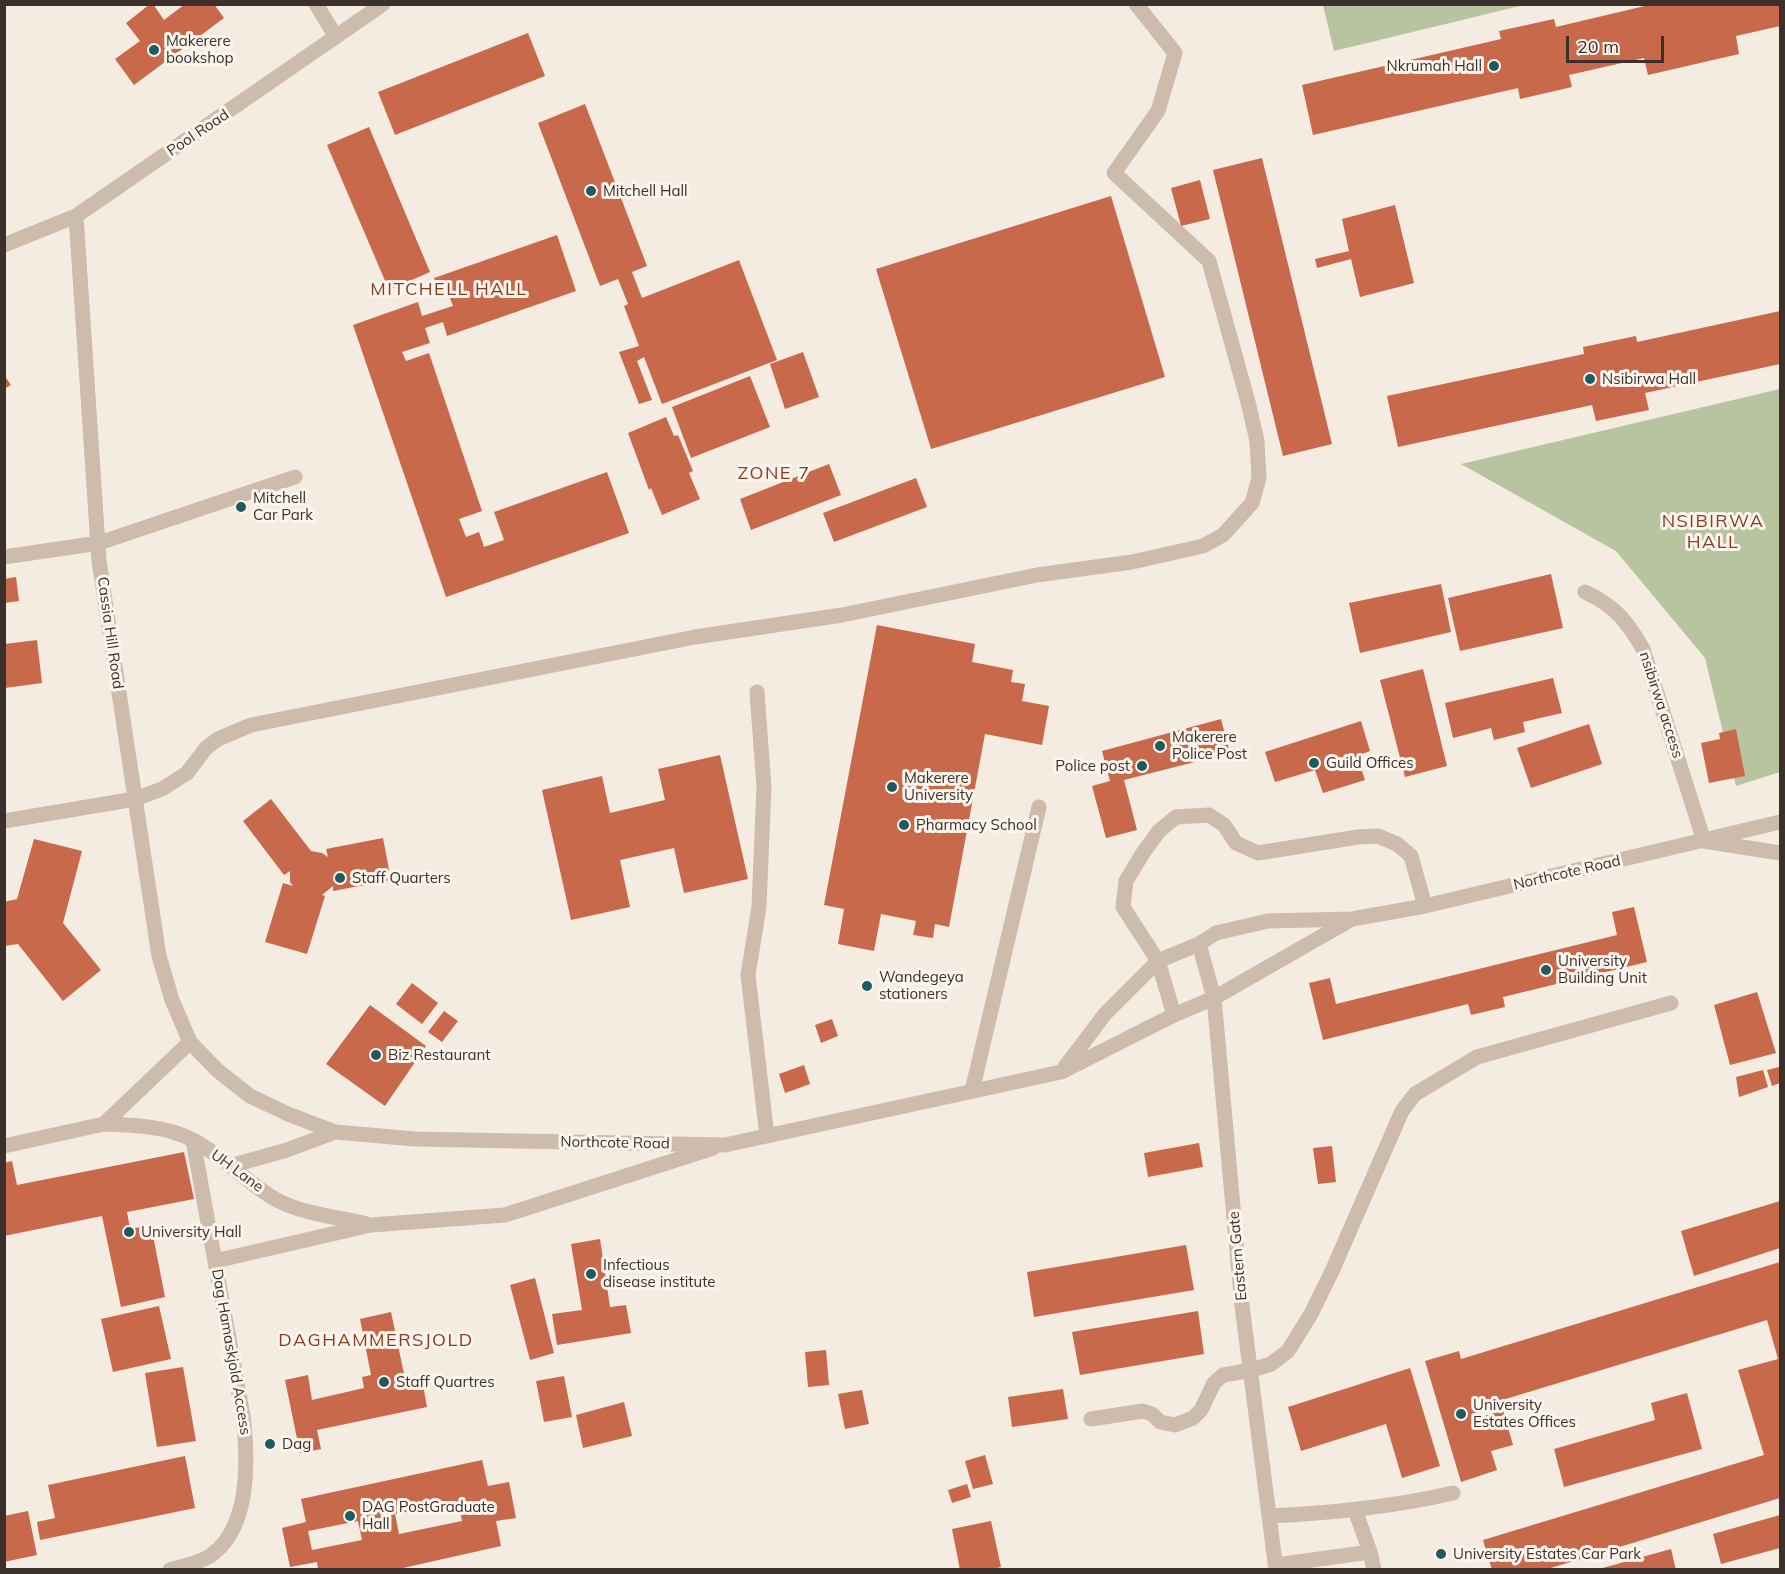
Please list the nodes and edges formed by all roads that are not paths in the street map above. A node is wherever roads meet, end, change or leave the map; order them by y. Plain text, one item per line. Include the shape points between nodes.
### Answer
1 (316, 4) edge
2 (383, 4) edge
3 (1136, 4) edge
4 (336, 37) junction
5 (76, 216) junction
6 (4, 245) edge
7 (294, 477) dead end
8 (99, 543) junction
9 (4, 557) edge
10 (1585, 592) dead end
11 (757, 692) dead end
12 (135, 799) junction
13 (1039, 807) dead end
14 (4, 821) edge
15 (1780, 822) edge
16 (1704, 841) junction
17 (1780, 853) edge
18 (1425, 906) junction
19 (1352, 919) junction
20 (1199, 944) junction
21 (1158, 962) junction
22 (1214, 998) junction
23 (1671, 1003) dead end
24 (1174, 1015) junction
25 (190, 1042) junction
26 (1061, 1072) junction
27 (972, 1091) junction
28 (104, 1124) junction
29 (335, 1132) junction
30 (767, 1136) junction
31 (193, 1140) junction
32 (725, 1145) junction
33 (4, 1146) edge
34 (230, 1166) junction
35 (370, 1225) junction
36 (215, 1261) junction
37 (1251, 1370) junction
38 (1091, 1419) dead end
39 (1453, 1493) dead end
40 (1354, 1510) junction
41 (1271, 1516) junction
42 (1370, 1552) junction
43 (1276, 1567) edge
44 (171, 1569) edge
45 (1374, 1569) edge

1 - 4 lane
2 - 4 lane, Pool Road
3 - 12 lane via 1175,53 1158,111 1114,173 1209,261 1257,441 1259,478 1252,503 1223,535 1203,546 1132,562 1037,575 251,724 206,748 187,773 175,781
4 - 5 lane, Pool Road
5 - 6 lane, Pool Road
5 - 8 lane, Cassia Hill Road
7 - 8 lane
8 - 9 lane
8 - 12 lane, Cassia Hill Road
10 - 16 lane, nsibirwa access via 1627,622 1643,649
11 - 30 lane via 764,787 759,907 748,975
12 - 14 lane
12 - 25 lane, Cassia Hill Road via 159,956
13 - 27 lane
15 - 16 lane, Northcote Road
16 - 17 lane
16 - 18 lane, Northcote Road
18 - 19 lane, Northcote Road
18 - 21 lane via 1411,856 1397,844 1378,836 1258,853 1236,843 1224,825 1209,815 1176,817 1159,831 1143,854 1126,881 1123,894 1123,907
19 - 20 lane, Northcote Road via 1268,921 1216,933
19 - 22 lane, Northcote Road
20 - 21 lane, Northcote Road
20 - 22 lane, Eastern Gate
21 - 24 lane
21 - 26 lane, Northcote Road via 1105,1014
22 - 24 lane, Northcote Road
22 - 37 lane, Eastern Gate
23 - 37 lane via 1477,1057 1414,1094 1402,1111 1311,1314 1288,1351 1271,1364
24 - 26 lane, Northcote Road
25 - 28 lane
25 - 29 lane, Northcote Road via 250,1096
26 - 27 lane, Northcote Road
27 - 30 lane, Northcote Road
28 - 31 lane, UH Lane via 170,1131
28 - 33 lane, UH Lane
29 - 32 lane, Northcote Road via 415,1139
29 - 34 lane
30 - 32 lane, Northcote Road
31 - 34 lane, UH Lane
31 - 36 lane
32 - 35 lane, Dag Hamaskjold Access via 506,1215
34 - 35 lane, UH Lane via 277,1200
35 - 36 lane, Dag Hamaskjold Access
36 - 44 lane, Dag Hamaskjold Access via 243,1416 247,1470 234,1525 219,1548 204,1559
37 - 38 lane via 1223,1375 1214,1383 1201,1410 1175,1425 1143,1412
37 - 41 lane, Eastern Gate
39 - 40 lane
40 - 41 lane
40 - 42 lane
41 - 43 lane, Eastern Gate
42 - 43 lane
42 - 45 lane

